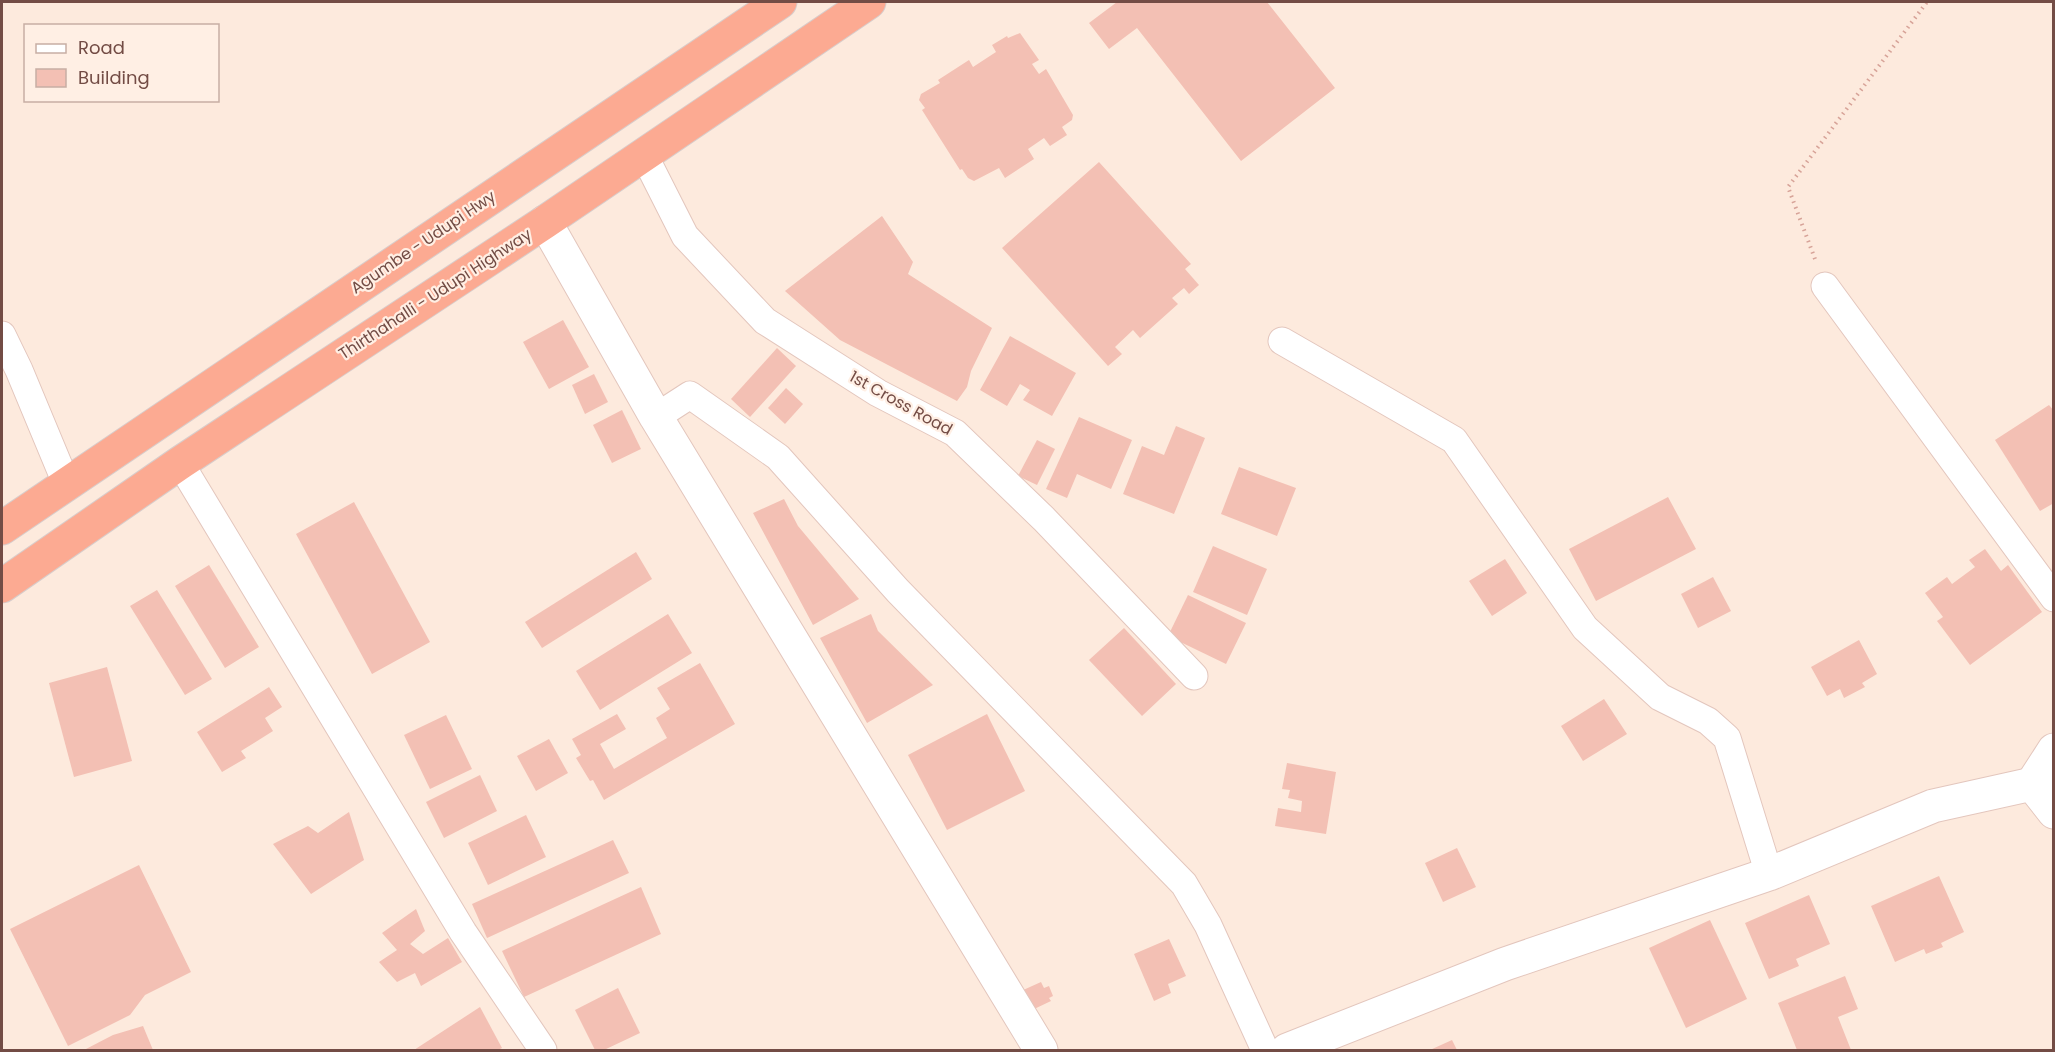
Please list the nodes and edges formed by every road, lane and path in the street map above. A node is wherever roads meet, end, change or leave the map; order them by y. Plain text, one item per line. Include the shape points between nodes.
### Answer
1 (780, 2) edge
2 (869, 2) edge
3 (1927, 2) edge
4 (644, 155) junction
5 (545, 222) junction
6 (1825, 286) joint
7 (2, 335) edge
8 (1282, 341) dead end
9 (656, 417) junction
10 (180, 463) junction
11 (66, 483) junction
12 (2, 528) edge
13 (2, 586) edge
14 (2054, 598) edge
15 (1194, 676) dead end
16 (2054, 750) edge
17 (2032, 784) junction
18 (2054, 812) edge
19 (1769, 874) junction
20 (543, 1050) edge
21 (1041, 1050) edge
22 (1265, 1050) edge
23 (1287, 1050) edge

1 - 11 highway, Agumbe - Udupi Hwy
2 - 4 highway, Thirthahalli - Udupi Highway
3 - 6 path via 1788,186
4 - 5 highway, Thirthahalli - Udupi Highway
4 - 15 street, 1st Cross Road via 685,236 765,321 878,393 955,433 1044,519
5 - 9 street
5 - 10 highway, Thirthahalli - Udupi Highway
6 - 14 street
7 - 11 street
8 - 19 street via 1454,440 1585,628 1660,697 1708,721 1727,738
9 - 21 street
9 - 22 street via 690,395 778,457 898,591 1184,884 1208,925
10 - 13 highway, Thirthahalli - Udupi Highway
10 - 20 street via 463,932
11 - 12 highway, Agumbe - Udupi Hwy
16 - 17 street
17 - 18 street
17 - 19 street via 1933,806
19 - 23 street via 1505,964

